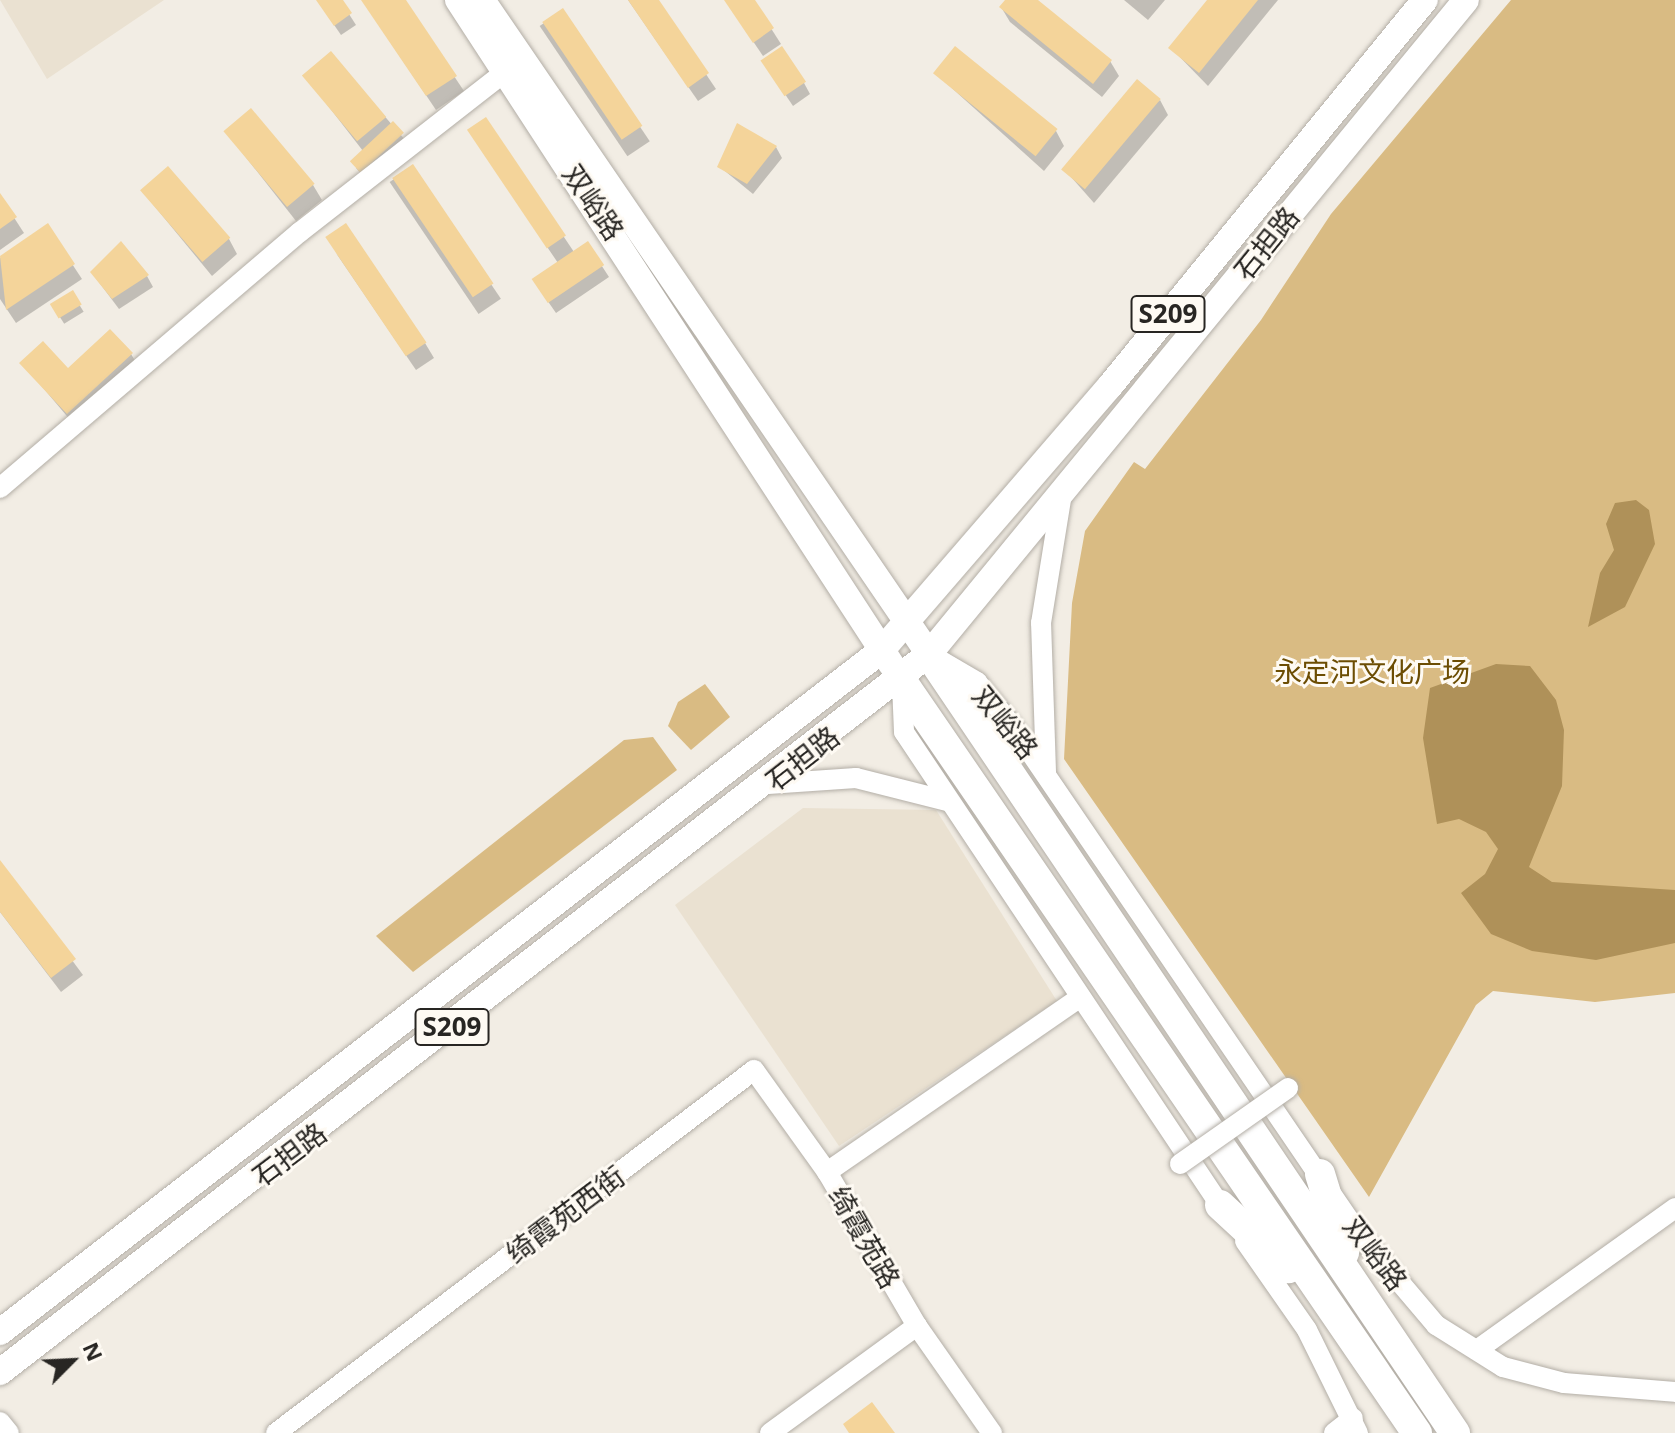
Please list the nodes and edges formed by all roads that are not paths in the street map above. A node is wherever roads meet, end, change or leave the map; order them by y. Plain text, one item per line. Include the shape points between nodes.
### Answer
1 (458, 0) edge
2 (482, 0) edge
3 (1425, 0) edge
4 (1466, 0) edge
5 (505, 72) junction
6 (0, 488) edge
7 (1061, 499) junction
8 (907, 623) junction
9 (882, 650) junction
10 (929, 654) junction
11 (901, 680) junction
12 (1046, 772) junction
13 (768, 784) junction
14 (954, 808) junction
15 (1078, 999) junction
16 (1288, 1088) dead end
17 (1180, 1164) dead end
18 (827, 1172) junction
19 (1320, 1174) junction
20 (1220, 1205) junction
21 (1675, 1208) edge
22 (1354, 1284) junction
23 (1327, 1304) junction
24 (917, 1326) junction
25 (0, 1332) edge
26 (1477, 1350) junction
27 (0, 1372) edge
28 (1675, 1392) edge
29 (1394, 1401) junction
30 (0, 1422) edge
31 (1356, 1426) edge
32 (9, 1433) edge
33 (276, 1433) edge
34 (770, 1433) edge
35 (992, 1433) edge
36 (1334, 1433) edge
37 (1409, 1433) edge
38 (1417, 1433) edge
39 (1455, 1433) edge

1 - 5 main road, 双峪路
2 - 8 main road, 双峪路
3 - 8 main road, 石担路 / S209
4 - 7 main road, 石担路 / S209
5 - 6 street via 300,232
5 - 9 main road, 双峪路
7 - 10 main road, 石担路 / S209
7 - 12 street via 1041,623
8 - 9 main road, 石担路 / S209
8 - 10 main road, 双峪路
9 - 11 main road, 双峪路
9 - 25 main road, 石担路 / S209
10 - 11 main road, 石担路 / S209
10 - 12 street, 双峪路 via 977,682
10 - 22 highway, 双峪路
11 - 13 main road, 石担路 / S209
11 - 14 street via 904,732
11 - 23 highway
12 - 19 street, 双峪路
13 - 14 street via 822,775 878,780 940,794
13 - 27 main road, 石担路 / S209
14 - 15 street
15 - 18 street, 绮霞苑路
15 - 20 street
16 - 17 street, bridge
18 - 24 street, 绮霞苑路
18 - 33 street, 绮霞苑西街 via 754,1070
19 - 22 highway
19 - 26 street, 双峪路 via 1395,1283 1436,1325
20 - 23 highway
20 - 31 street via 1307,1330
21 - 26 street
22 - 39 highway, 双峪路
23 - 29 highway
24 - 34 street
24 - 35 street, 绮霞苑路
26 - 28 street, 双峪路 via 1503,1367 1564,1383
29 - 37 highway
29 - 38 highway
30 - 32 street
31 - 36 street

